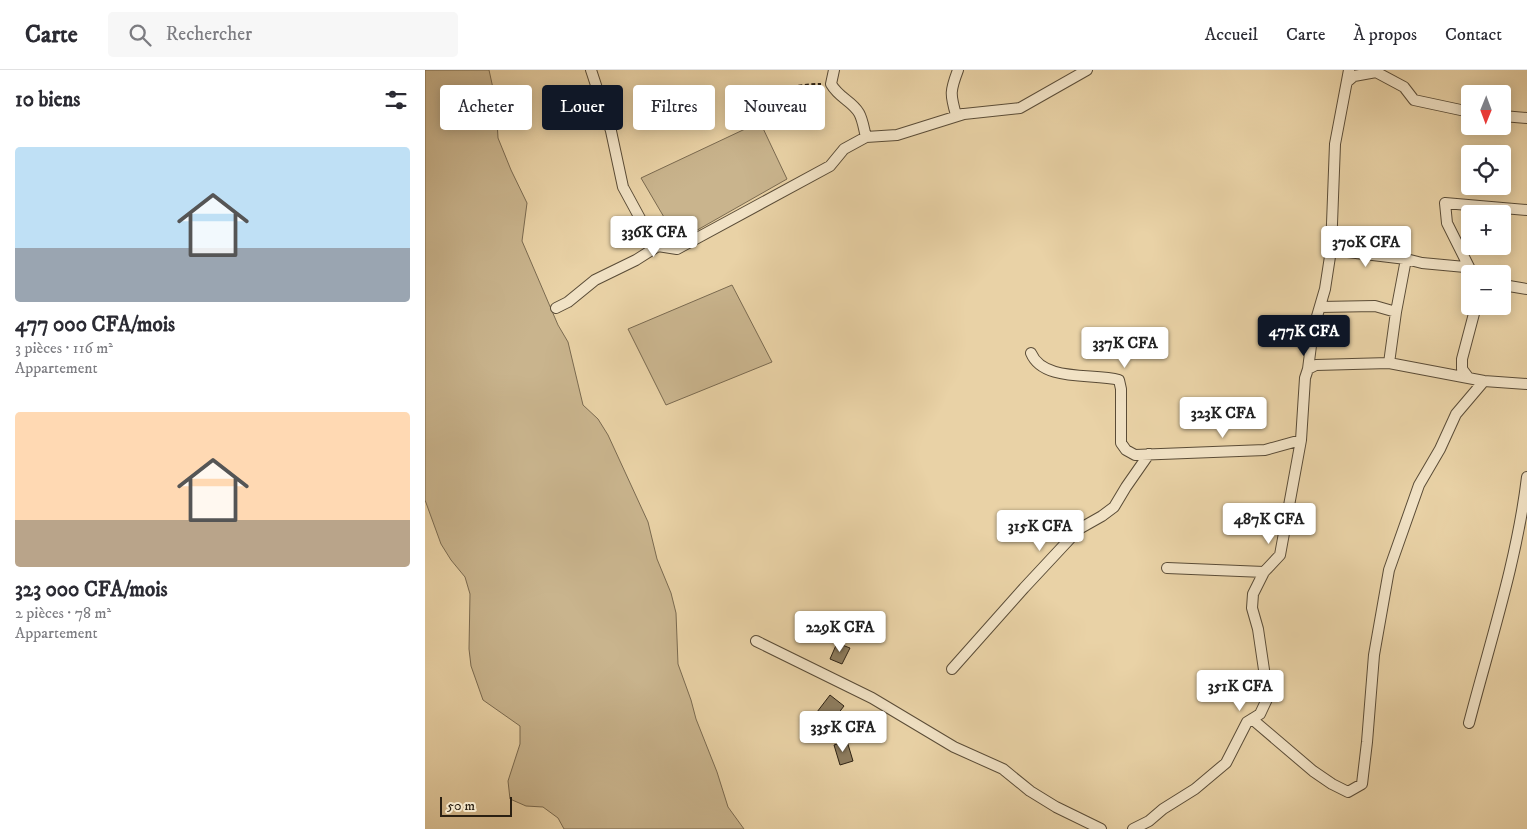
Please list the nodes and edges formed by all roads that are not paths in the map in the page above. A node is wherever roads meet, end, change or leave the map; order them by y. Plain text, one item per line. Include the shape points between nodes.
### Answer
1 (591, 70) edge
2 (834, 70) edge
3 (958, 70) edge
4 (1087, 70) edge
5 (1349, 70) edge
6 (1347, 82) junction
7 (1461, 110) edge
8 (964, 114) junction
9 (1511, 117) edge
10 (1527, 118) edge
11 (866, 138) junction
12 (1527, 210) edge
13 (658, 246) junction
14 (1331, 250) junction
15 (1406, 259) junction
16 (1468, 265) edge
17 (1461, 267) edge
18 (1511, 286) edge
19 (1527, 289) edge
20 (1320, 307) junction
21 (556, 308) dead end
22 (1396, 312) junction
23 (1474, 315) edge
24 (1031, 353) dead end
25 (1389, 363) junction
26 (1308, 369) junction
27 (1468, 377) junction
28 (1484, 381) junction
29 (1527, 384) edge
30 (1301, 440) junction
31 (1149, 454) junction
32 (1527, 477) edge
33 (1167, 568) dead end
34 (1264, 572) junction
35 (756, 640) dead end
36 (952, 669) dead end
37 (1252, 719) junction
38 (1469, 723) dead end
39 (1150, 825) edge
40 (1101, 829) edge
41 (1133, 829) edge

1 - 13 street via 611,131 623,187
2 - 11 street via 831,84 836,93 860,114
3 - 8 street via 951,95 956,115
4 - 8 street via 1020,108
5 - 6 street
6 - 7 street via 1354,76 1376,72 1405,87 1415,100
6 - 14 street via 1335,144
8 - 11 street via 897,135
9 - 10 street
11 - 13 street via 844,149 830,166 677,249
12 - 16 street via 1445,203 1447,223
13 - 21 street via 595,280
14 - 15 street
14 - 20 street
15 - 17 street
15 - 22 street
18 - 19 street
20 - 22 street via 1375,306
20 - 26 street via 1313,330
22 - 25 street
23 - 27 street via 1462,358 1462,369
24 - 31 street via 1044,369 1057,373 1119,380 1121,443 1135,454
25 - 26 street via 1316,365
25 - 27 street
26 - 30 street
27 - 28 street
28 - 29 street
28 - 37 street via 1456,414 1419,486 1389,570 1374,654 1362,784 1348,792 1333,784
30 - 31 street via 1265,450
30 - 34 street via 1280,556
31 - 36 street via 1114,507 1079,528
32 - 38 street via 1511,563
33 - 34 street
34 - 37 street via 1253,594 1252,608 1267,697 1260,714
35 - 40 street via 872,698 954,747 1003,769 1055,807
37 - 39 street via 1247,722 1226,763 1195,789 1163,809
39 - 41 street

